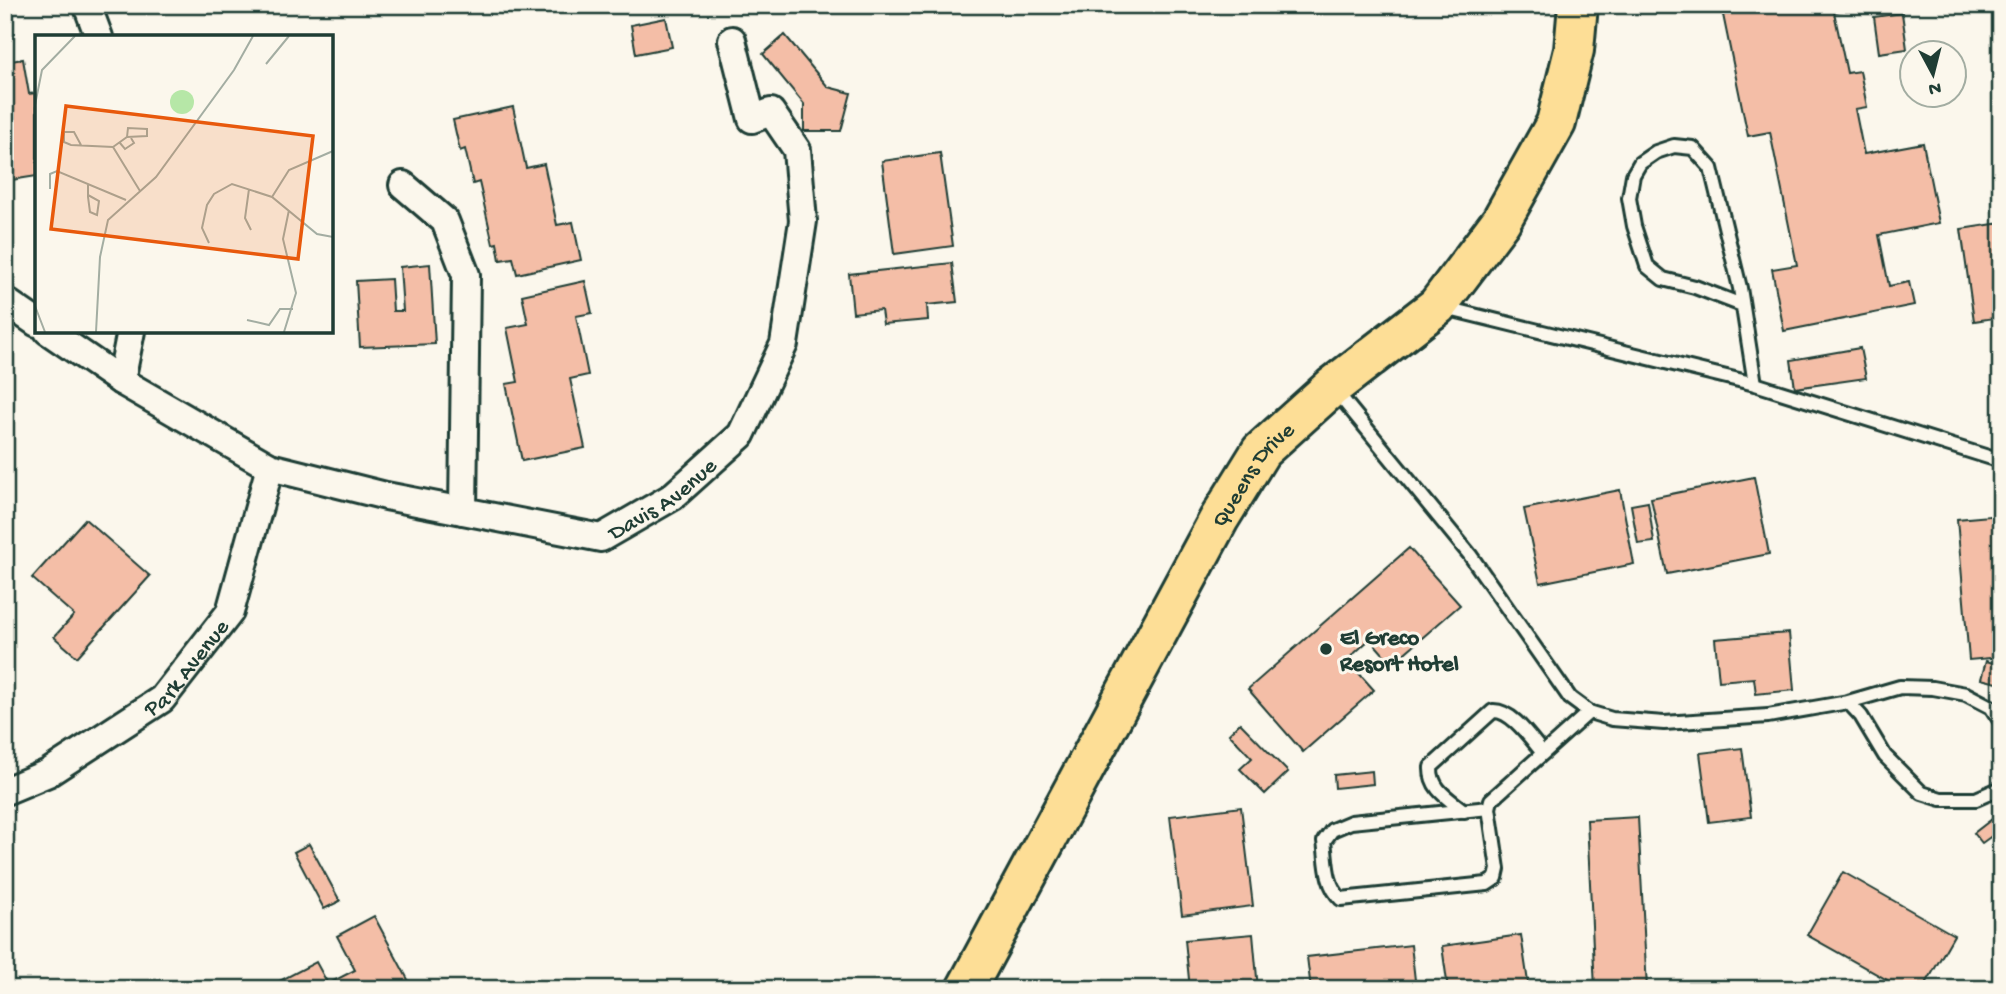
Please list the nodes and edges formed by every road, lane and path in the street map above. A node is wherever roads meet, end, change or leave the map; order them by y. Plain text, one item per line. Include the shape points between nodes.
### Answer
1 (87, 5) edge
2 (1578, 5) edge
3 (98, 35) edge
4 (733, 40) dead end
5 (403, 185) dead end
6 (5, 301) edge
7 (1742, 305) junction
8 (1437, 306) junction
9 (35, 322) edge
10 (49, 332) edge
11 (131, 332) edge
12 (121, 381) junction
13 (1755, 384) junction
14 (1332, 387) junction
15 (2001, 461) edge
16 (270, 467) junction
17 (463, 511) junction
18 (1848, 702) junction
19 (1589, 712) junction
20 (2001, 722) edge
21 (1543, 753) junction
22 (2001, 788) edge
23 (5, 791) edge
24 (1489, 808) junction
25 (1464, 811) junction
26 (966, 989) edge

1 - 3 street
2 - 8 main road, Queens Drive via 1574,50 1556,123 1501,221
4 - 17 street, Davis Avenue via 752,119 771,112 797,150 803,221 784,344 741,435 672,497 601,538
5 - 17 street via 446,221 466,275
6 - 9 street
7 - 7 lane via 1711,168 1693,148 1674,145 1656,152 1640,163 1629,198 1647,266 1663,279
7 - 13 lane
8 - 13 lane
8 - 14 main road, Queens Drive
10 - 12 street, Davis Avenue
11 - 12 street
12 - 16 street, Davis Avenue
13 - 15 lane
14 - 19 lane via 1470,555 1570,698
14 - 26 main road, Queens Drive via 1261,451 1219,519
16 - 17 street, Davis Avenue
16 - 23 street, Park Avenue via 230,612 162,699 48,773
18 - 19 lane via 1768,716 1664,723 1612,719
18 - 20 lane via 1900,687 1933,688 1966,694 1991,707
18 - 22 lane via 1885,756 1922,793 1941,799 1976,799
19 - 21 lane
21 - 24 lane via 1491,800
21 - 25 lane via 1508,715 1493,711 1431,767 1434,785
24 - 25 lane
24 - 25 lane via 1498,869 1496,878 1487,884 1341,899 1334,892 1324,841 1332,830 1351,822

